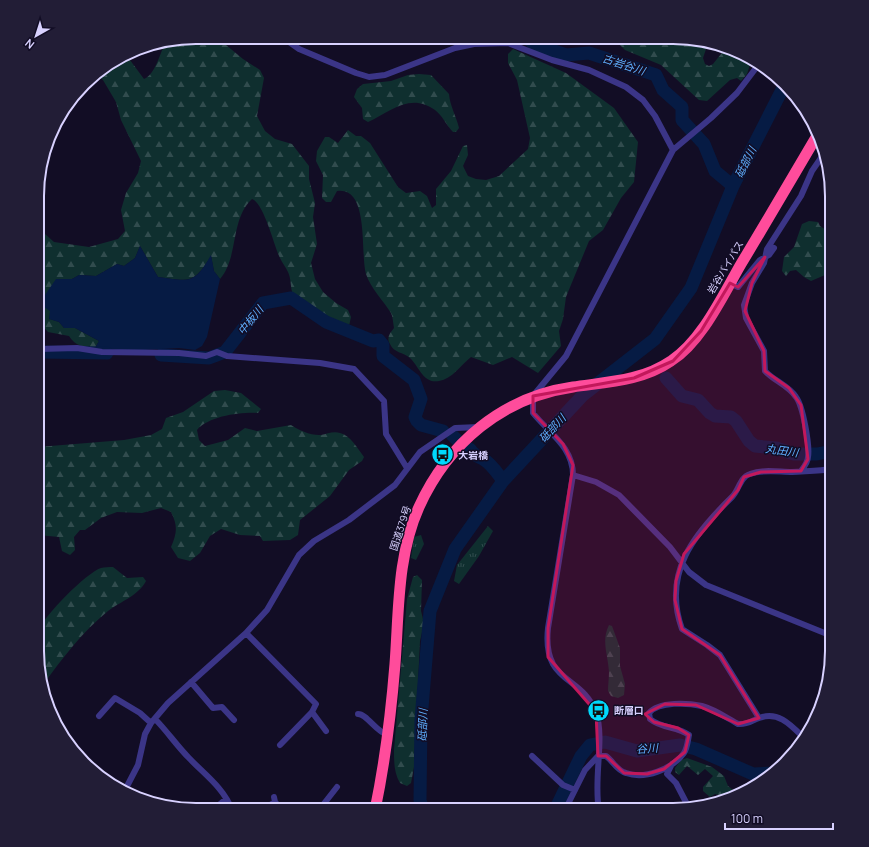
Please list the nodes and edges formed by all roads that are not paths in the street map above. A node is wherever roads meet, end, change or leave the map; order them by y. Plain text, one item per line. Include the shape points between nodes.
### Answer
1 (291, 44) edge
2 (474, 44) edge
3 (511, 44) edge
4 (756, 68) edge
5 (814, 141) edge
6 (673, 150) junction
7 (820, 159) edge
8 (774, 248) dead end
9 (765, 257) junction
10 (730, 283) junction
11 (44, 349) edge
12 (624, 380) joint
13 (533, 396) junction
14 (479, 427) junction
15 (406, 468) junction
16 (825, 469) edge
17 (801, 471) junction
18 (573, 475) junction
19 (682, 563) junction
20 (246, 632) junction
21 (825, 633) edge
22 (191, 682) junction
23 (312, 712) junction
24 (358, 714) dead end
25 (98, 716) dead end
26 (759, 718) junction
27 (234, 720) dead end
28 (153, 721) junction
29 (326, 731) dead end
30 (800, 734) edge
31 (388, 735) junction
32 (280, 745) dead end
33 (598, 753) junction
34 (532, 756) dead end
35 (672, 764) junction
36 (127, 786) edge
37 (337, 787) dead end
38 (574, 790) junction
39 (226, 799) junction
40 (221, 803) edge
41 (228, 803) edge
42 (324, 803) edge
43 (377, 803) edge
44 (568, 803) edge
45 (598, 803) edge
46 (687, 803) edge

1 - 2 street via 299,50 369,77 385,75 455,48
3 - 6 street via 552,60 589,70 626,87 643,100 655,116
4 - 6 street via 737,93
5 - 10 highway, 岩谷バイパス
6 - 13 street via 566,356
7 - 9 street via 767,249
8 - 9 street
9 - 10 street via 738,287
9 - 17 street via 752,283 744,305 745,311 756,339 764,351 766,371 789,388 800,405 809,450 808,459
10 - 12 highway, 岩谷バイパス via 701,331 673,361 653,371
11 - 15 street via 77,348 102,352 206,356 217,352 227,356 320,363 354,369 384,401 386,434
12 - 13 highway, 国道379号 via 571,387
13 - 14 highway, 国道379号 via 505,409
13 - 18 street via 533,413 563,444 573,465
14 - 15 street via 456,428 420,452
14 - 31 highway, 国道379号 via 454,452 433,480 411,527 402,564
15 - 20 street via 395,485 349,520 314,541 299,555 267,610
16 - 17 street
17 - 19 street via 761,472 744,477 738,490 684,554
18 - 19 street via 596,482 619,495 670,547
18 - 33 street via 546,647 552,664 592,704 599,734
19 - 21 street via 706,585
19 - 26 street via 676,581 675,600 682,630 720,655
20 - 22 street
20 - 23 street via 316,704
22 - 27 street via 213,708 222,707
22 - 28 street
23 - 29 street
23 - 32 street
24 - 31 street via 364,715 373,726
25 - 28 street via 115,698
26 - 30 street via 771,715 780,717
26 - 35 street via 738,724 696,705 657,706 649,713 650,719 668,728 683,730 689,735 686,750
28 - 36 street via 145,734 138,766
28 - 39 street via 209,776
31 - 43 highway, 国道379号
33 - 35 street via 606,756 624,773 632,775 647,774
33 - 38 street
33 - 45 street
34 - 38 street via 563,785
35 - 46 street via 667,774 676,783
37 - 42 street
38 - 44 street
39 - 40 street
39 - 41 street

